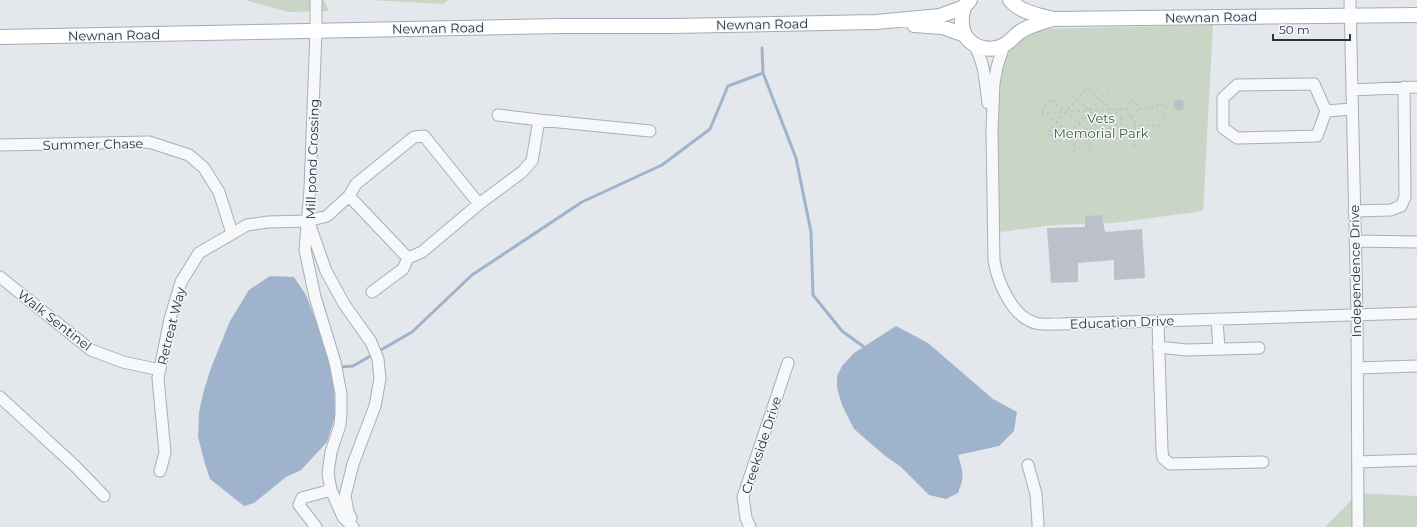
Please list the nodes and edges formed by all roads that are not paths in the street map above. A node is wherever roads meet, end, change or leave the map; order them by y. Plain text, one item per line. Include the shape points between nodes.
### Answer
1 (316, 0) edge
2 (1350, 0) edge
3 (1012, 2) edge
4 (967, 4) edge
5 (1417, 15) edge
6 (1350, 16) junction
7 (1053, 19) junction
8 (876, 22) junction
9 (316, 31) junction
10 (0, 37) edge
11 (969, 39) junction
12 (1008, 41) junction
13 (1417, 87) edge
14 (1404, 88) junction
15 (1352, 90) junction
16 (1352, 109) junction
17 (1326, 111) junction
18 (498, 115) dead end
19 (539, 120) junction
20 (992, 130) junction
21 (650, 131) dead end
22 (0, 145) edge
23 (349, 196) junction
24 (480, 204) junction
25 (1354, 211) junction
26 (308, 221) junction
27 (232, 233) junction
28 (1355, 241) junction
29 (1417, 242) edge
30 (408, 258) junction
31 (0, 277) edge
32 (372, 292) dead end
33 (1417, 313) edge
34 (1357, 314) junction
35 (1217, 319) junction
36 (1158, 322) junction
37 (1158, 348) junction
38 (1259, 348) dead end
39 (1219, 349) junction
40 (788, 363) dead end
41 (1417, 366) edge
42 (1357, 368) junction
43 (160, 370) junction
44 (0, 396) edge
45 (1417, 460) edge
46 (1263, 462) dead end
47 (1358, 462) junction
48 (1028, 465) dead end
49 (160, 471) dead end
50 (331, 490) junction
51 (104, 496) dead end
52 (316, 527) edge
53 (354, 527) edge
54 (750, 527) edge
55 (1038, 527) edge
56 (1358, 527) edge

1 - 9 street, Mill pond Crossing
2 - 6 street, Independence Drive
3 - 7 main road, Newnan Road via 1026,11
3 - 12 main road via 1018,21 1016,30
4 - 8 main road, Newnan Road via 940,16
4 - 11 main road via 961,21
5 - 6 main road, Newnan Road
6 - 7 main road, Newnan Road
6 - 15 street, Independence Drive
7 - 12 main road, Newnan Road via 1030,26
8 - 9 main road, Newnan Road
8 - 11 main road, Newnan Road via 942,27
9 - 10 main road, Newnan Road
9 - 26 street, Mill pond Crossing
11 - 12 main road, Newnan Road via 988,49
11 - 20 street, Education Drive via 984,67
12 - 20 street, Education Drive via 997,67 994,83
13 - 14 street
14 - 15 street
14 - 25 street via 1405,197 1401,206 1391,210
15 - 16 street, Independence Drive
16 - 17 street
16 - 25 street, Independence Drive
17 - 17 street via 1317,136 1237,138 1223,128 1223,98 1236,85 1314,84
18 - 19 street
19 - 21 street
19 - 24 street via 532,161 522,172
20 - 36 street, Education Drive via 994,261 998,280 1019,312 1035,323 1043,324
22 - 27 street, Summer Chase via 149,142 189,155 204,168 219,192
23 - 24 street, Retreat Way via 356,184 414,137 424,136
23 - 26 street, Retreat Way via 327,216
23 - 30 street
24 - 30 street via 422,252
25 - 28 street, Independence Drive
26 - 27 street, Retreat Way via 247,225
26 - 50 street via 305,250 341,394 340,425 328,473
26 - 53 street, Mill pond Crossing via 326,271 344,304 371,342 378,359 380,379 375,406 353,464 345,496
27 - 43 street, Retreat Way via 199,254 181,282 170,319
28 - 29 street
28 - 34 street, Independence Drive
30 - 32 street via 403,268
31 - 43 street, Walk Sentinel via 90,350 123,362
33 - 34 street, Education Drive
34 - 35 street, Education Drive
34 - 42 street, Independence Drive
35 - 36 street, Education Drive
35 - 39 street
36 - 37 street
37 - 39 street
37 - 46 street via 1163,458 1170,464
38 - 39 street
40 - 54 street, Creekside Drive via 743,496
41 - 42 street
42 - 47 street, Independence Drive
43 - 49 street, Retreat Way via 158,378 165,453
44 - 51 street via 76,466
45 - 47 street
47 - 56 street, Independence Drive
48 - 55 street via 1036,494
50 - 52 street via 302,498 298,505
50 - 53 street via 344,517

